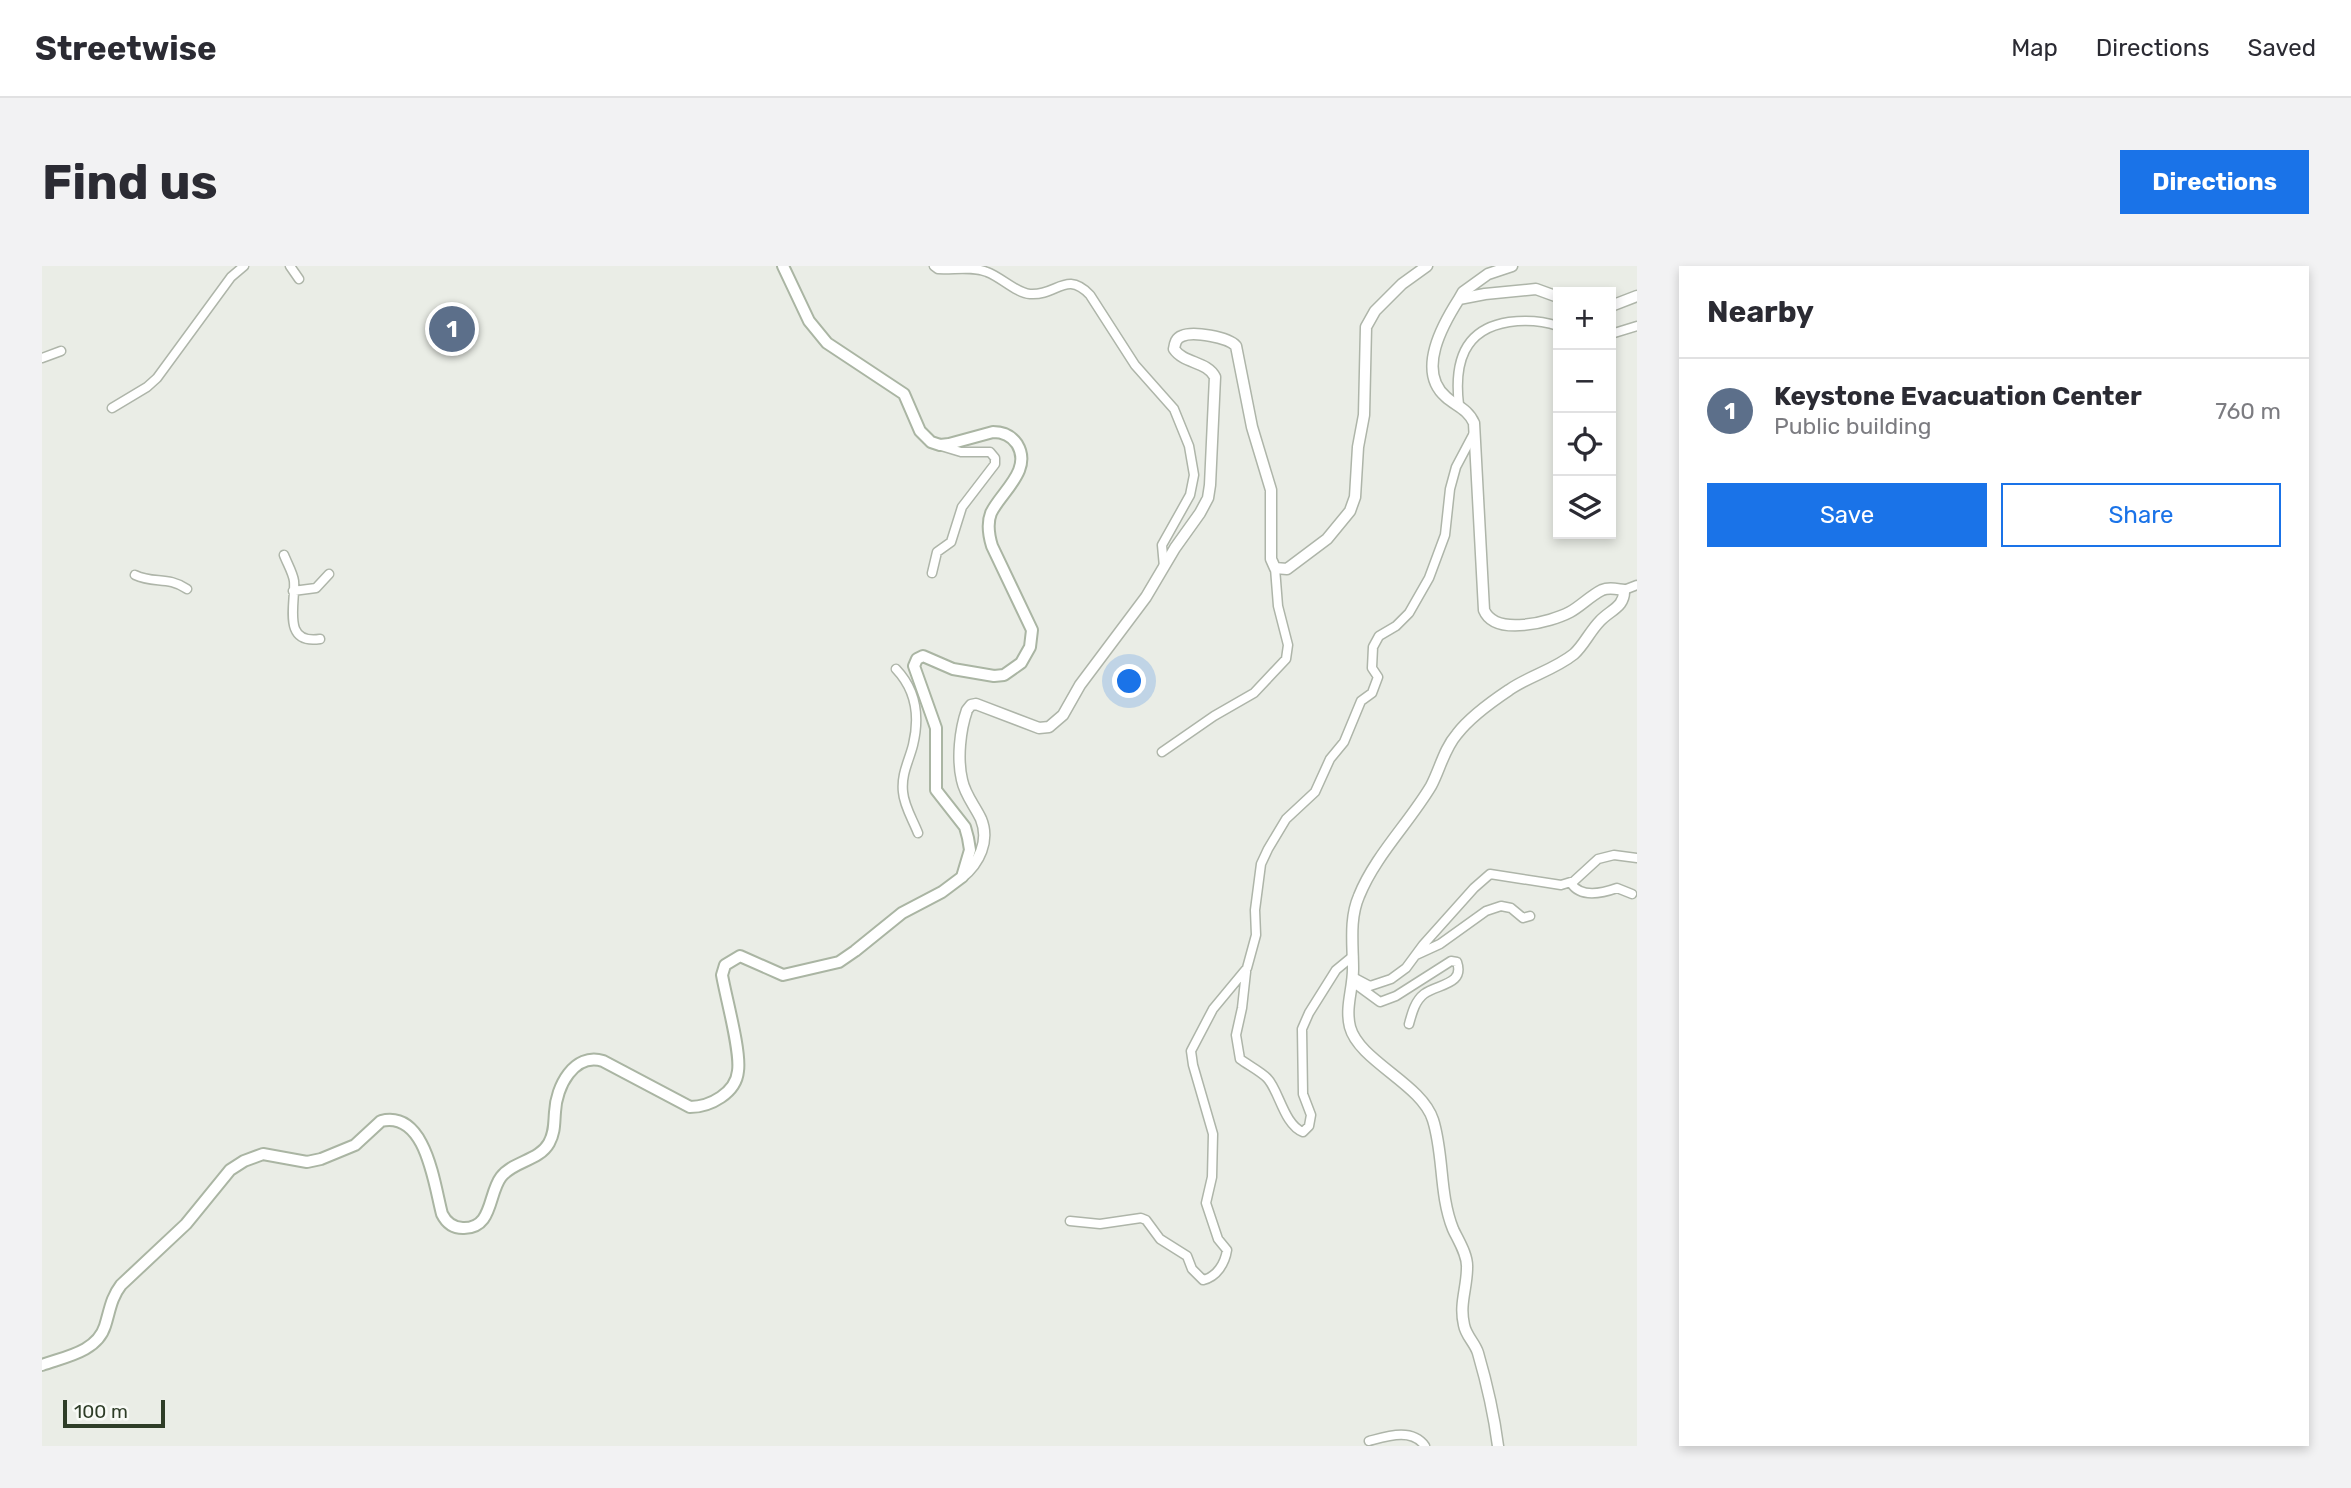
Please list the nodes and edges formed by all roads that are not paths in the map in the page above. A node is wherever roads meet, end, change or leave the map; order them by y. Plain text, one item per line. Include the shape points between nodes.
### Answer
1 (244, 266) edge
2 (290, 266) edge
3 (299, 266) edge
4 (783, 266) edge
5 (934, 266) edge
6 (1427, 266) edge
7 (1512, 266) edge
8 (1553, 295) edge
9 (1637, 296) edge
10 (1459, 299) junction
11 (1616, 304) edge
12 (1553, 325) edge
13 (1637, 326) edge
14 (1616, 332) edge
15 (61, 351) dead end
16 (42, 358) edge
17 (1459, 405) junction
18 (112, 408) dead end
19 (1474, 433) junction
20 (935, 444) junction
21 (284, 555) dead end
22 (1164, 566) junction
23 (1275, 568) junction
24 (932, 573) dead end
25 (329, 574) dead end
26 (135, 575) dead end
27 (1637, 586) edge
28 (187, 589) dead end
29 (1624, 590) junction
30 (293, 591) junction
31 (320, 639) dead end
32 (914, 670) junction
33 (1161, 752) dead end
34 (918, 833) dead end
35 (1637, 859) edge
36 (962, 877) junction
37 (1571, 883) junction
38 (1632, 894) dead end
39 (1530, 916) dead end
40 (1416, 955) junction
41 (1353, 956) junction
42 (1247, 968) junction
43 (1352, 980) junction
44 (1409, 1024) dead end
45 (1070, 1221) dead end
46 (42, 1365) edge
47 (1369, 1441) dead end
48 (1425, 1446) edge
49 (1497, 1446) edge

1 - 18 street via 231,277 158,378
2 - 3 street via 299,279
4 - 20 main road via 817,333 904,394 920,431
5 - 22 street via 985,271 1027,294 1070,283 1090,295 1136,365 1174,409 1189,446 1194,475 1190,495 1162,545
6 - 23 street via 1375,311 1366,327 1364,415 1350,511 1327,539 1287,569
7 - 10 street via 1488,274
8 - 10 street via 1536,289
9 - 11 street
10 - 17 street via 1440,332 1433,356 1438,387
12 - 17 street via 1519,320 1491,324 1474,336 1462,356
13 - 14 street
15 - 16 street
17 - 19 street via 1471,416
19 - 29 street via 1487,617 1502,624 1527,625 1557,619 1608,588
19 - 42 street via 1456,467 1445,535 1429,578 1403,620 1376,640 1371,664 1378,677 1372,693 1360,701 1344,742 1330,759 1315,792 1279,828 1261,864 1256,935
20 - 24 street via 961,452 990,452 995,464 958,513 951,542 937,552
20 - 32 main road via 998,432 1019,447 1020,469 992,512 989,535 1032,636 1021,663 1004,675 958,670 923,656
21 - 30 street via 295,582
22 - 23 street via 1200,513 1210,485 1215,377 1212,370 1178,355 1175,342 1186,335 1224,338 1232,341 1239,353 1252,427 1271,490 1271,559
22 - 36 street via 1055,724 1039,728 976,704 967,710 961,779 985,833 977,862
23 - 33 street via 1278,607 1288,645 1286,659 1254,693
25 - 30 street via 316,588
26 - 28 street via 175,582
27 - 29 street
29 - 41 street via 1621,603 1601,619 1576,652 1507,691 1456,734 1432,784 1359,895
30 - 31 street via 297,632 307,639
32 - 34 street via 896,669 911,688 915,703 913,745 902,784
32 - 36 main road via 936,728 936,790 967,833 970,850
35 - 37 street via 1614,855 1598,859
36 - 46 main road via 890,921 839,962 786,975 740,956 725,965 722,975 738,1069 735,1082 719,1098 690,1107 603,1061 579,1063 561,1087 548,1145 503,1175 477,1225 459,1228 445,1221 423,1144 397,1120 381,1121 355,1145 321,1159 307,1162 276,1155 253,1156 230,1170 186,1224 121,1285 95,1341 66,1358
37 - 38 street via 1577,891 1601,894 1617,888
37 - 40 street via 1490,874
39 - 40 street via 1523,918 1501,906 1486,911
40 - 43 street via 1406,968 1381,983 1370,986
41 - 42 street via 1336,970 1304,1022 1303,1094 1311,1115 1303,1132 1287,1115 1269,1080 1240,1059 1236,1035
41 - 43 street
42 - 45 street via 1213,1009 1190,1056 1213,1134 1206,1203 1218,1239 1227,1250 1221,1267 1203,1280 1187,1255 1160,1239 1140,1218 1100,1224
43 - 44 street via 1380,1002 1451,961 1457,962 1455,978 1421,996
43 - 49 street via 1348,1017 1354,1036 1433,1117 1447,1214 1468,1268 1462,1298 1464,1325 1477,1349 1494,1414
47 - 48 street via 1408,1434

